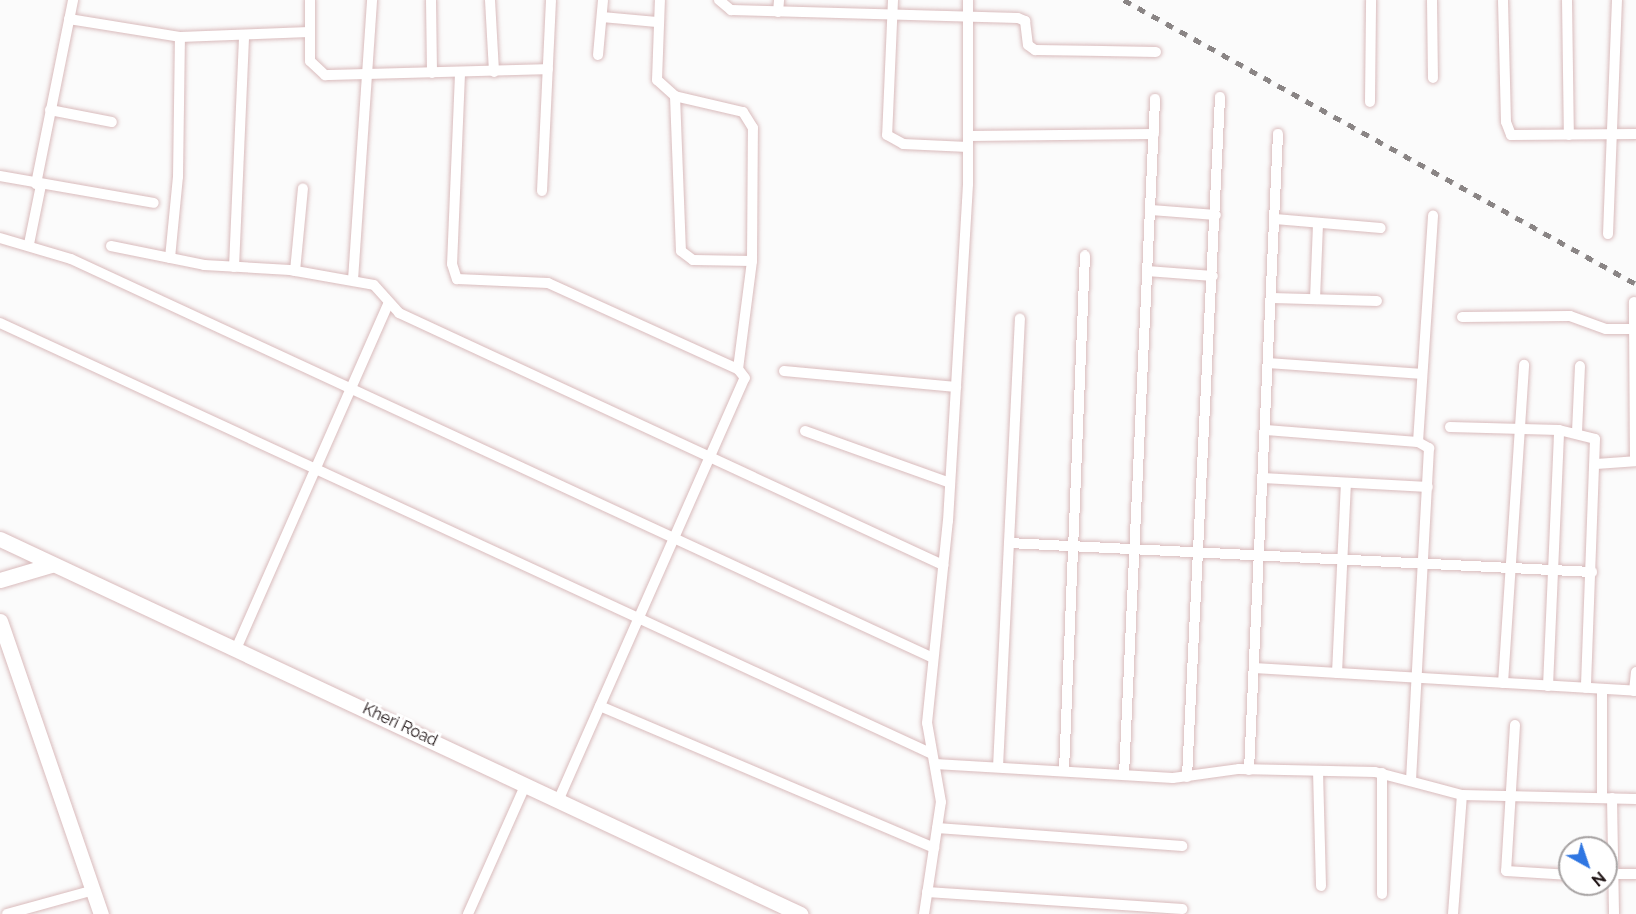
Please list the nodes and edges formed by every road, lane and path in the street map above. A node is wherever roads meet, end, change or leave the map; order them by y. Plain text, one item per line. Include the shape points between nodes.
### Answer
1 (73, 0) edge
2 (310, 0) edge
3 (372, 0) edge
4 (431, 0) edge
5 (490, 0) edge
6 (550, 0) edge
7 (603, 0) edge
8 (660, 0) edge
9 (720, 0) edge
10 (779, 0) edge
11 (893, 0) edge
12 (968, 0) edge
13 (1371, 0) edge
14 (1432, 0) edge
15 (1503, 0) edge
16 (1567, 0) edge
17 (1617, 0) edge
18 (778, 12) junction
19 (967, 16) junction
20 (602, 17) junction
21 (892, 17) junction
22 (69, 19) junction
23 (657, 22) junction
24 (309, 32) junction
25 (244, 36) junction
26 (180, 37) junction
27 (1156, 52) dead end
28 (598, 55) dead end
29 (548, 69) junction
30 (494, 72) junction
31 (432, 73) junction
32 (460, 74) junction
33 (370, 76) junction
34 (1432, 78) dead end
35 (675, 96) junction
36 (1220, 97) dead end
37 (1155, 99) dead end
38 (1370, 102) dead end
39 (50, 110) junction
40 (112, 122) dead end
41 (1154, 134) junction
42 (1278, 134) dead end
43 (1612, 134) junction
44 (1636, 134) edge
45 (1569, 135) junction
46 (968, 142) junction
47 (0, 176) edge
48 (39, 184) junction
49 (303, 188) dead end
50 (542, 191) dead end
51 (154, 203) dead end
52 (1151, 210) junction
53 (1216, 215) junction
54 (1433, 215) dead end
55 (1275, 219) junction
56 (1318, 223) junction
57 (1382, 228) dead end
58 (1608, 234) dead end
59 (0, 238) edge
60 (29, 244) junction
61 (111, 246) dead end
62 (1085, 255) dead end
63 (170, 258) junction
64 (752, 261) junction
65 (234, 267) junction
66 (295, 271) junction
67 (1148, 271) junction
68 (1213, 276) junction
69 (353, 280) junction
70 (1272, 298) junction
71 (1314, 299) junction
72 (1377, 301) dead end
73 (1635, 302) edge
74 (388, 304) junction
75 (1462, 317) dead end
76 (1020, 319) dead end
77 (0, 323) edge
78 (1635, 329) edge
79 (1269, 363) junction
80 (1524, 365) dead end
81 (1580, 366) dead end
82 (738, 369) junction
83 (784, 371) dead end
84 (1422, 374) junction
85 (956, 387) junction
86 (352, 390) junction
87 (1636, 402) edge
88 (1450, 427) dead end
89 (1520, 428) junction
90 (1266, 430) junction
91 (1559, 430) junction
92 (805, 431) dead end
93 (1577, 432) junction
94 (1418, 442) junction
95 (710, 459) junction
96 (1596, 464) junction
97 (316, 468) junction
98 (1263, 478) junction
99 (950, 483) junction
100 (1346, 483) junction
101 (1428, 487) junction
102 (0, 539) edge
103 (674, 539) junction
104 (1009, 543) junction
105 (1073, 545) junction
106 (1135, 548) junction
107 (1199, 549) junction
108 (1260, 552) junction
109 (1343, 557) junction
110 (1424, 562) junction
111 (51, 565) junction
112 (943, 565) junction
113 (1510, 567) junction
114 (1553, 570) junction
115 (1592, 572) junction
116 (0, 580) edge
117 (639, 618) junction
118 (0, 621) edge
119 (236, 649) junction
120 (933, 658) junction
121 (1254, 668) junction
122 (1636, 672) edge
123 (1337, 673) junction
124 (1417, 678) junction
125 (1503, 683) junction
126 (1548, 686) junction
127 (1586, 688) junction
128 (1602, 689) junction
129 (1635, 691) edge
130 (600, 706) junction
131 (1515, 725) dead end
132 (930, 753) junction
133 (935, 764) junction
134 (998, 767) junction
135 (1249, 770) junction
136 (1064, 771) junction
137 (1318, 771) junction
138 (1382, 773) junction
139 (1124, 775) junction
140 (1187, 777) junction
141 (1411, 778) junction
142 (526, 784) junction
143 (1462, 795) junction
144 (1507, 796) junction
145 (1607, 798) junction
146 (1636, 799) edge
147 (558, 801) junction
148 (937, 828) junction
149 (1608, 836) edge
150 (1182, 846) dead end
151 (934, 848) junction
152 (1558, 874) edge
153 (1618, 874) edge
154 (1636, 874) edge
155 (1321, 886) dead end
156 (94, 890) junction
157 (927, 892) junction
158 (1382, 894) dead end
159 (1612, 896) edge
160 (1182, 909) dead end
161 (7, 914) edge
162 (101, 914) edge
163 (468, 914) edge
164 (800, 914) edge
165 (924, 914) edge
166 (1453, 914) edge
167 (1614, 914) edge

1 - 22 street
2 - 24 street
3 - 33 street
4 - 31 street
5 - 30 street
6 - 29 street
7 - 20 street
8 - 23 street
9 - 18 street via 731,10
10 - 18 street
11 - 21 street
12 - 19 street
13 - 38 street
14 - 34 street
15 - 45 street via 1507,130 1518,138
16 - 45 street
17 - 43 street
18 - 21 street
19 - 21 street
19 - 27 street via 1022,19 1035,50
19 - 46 street
20 - 23 street
20 - 28 street
21 - 46 street via 887,135 903,144
22 - 26 street
22 - 39 street
23 - 35 street via 657,80
24 - 25 street
24 - 33 street via 310,61 318,73
25 - 26 street
25 - 65 street
26 - 63 street via 180,147
29 - 30 street
29 - 50 street
30 - 32 street
31 - 32 street
31 - 33 street
32 - 82 street via 452,264 458,279 548,283
33 - 69 street
35 - 64 street via 734,108 749,118 755,150
35 - 64 street via 683,255
36 - 53 street
37 - 41 street
39 - 40 street
39 - 48 street
41 - 46 street
41 - 52 street
42 - 55 street
43 - 44 street
43 - 45 street
43 - 58 street
46 - 85 street
47 - 48 street
48 - 51 street
48 - 60 street
49 - 66 street
52 - 53 street
52 - 67 street
53 - 68 street
54 - 84 street
55 - 56 street
55 - 70 street
56 - 57 street
56 - 71 street
59 - 60 street
60 - 86 street
61 - 63 street
62 - 105 street
63 - 65 street
64 - 82 street
65 - 66 street
66 - 69 street
67 - 68 street
67 - 106 street
68 - 107 street
69 - 74 street via 379,288
70 - 71 street
70 - 79 street
71 - 72 street
73 - 78 street
74 - 86 street
74 - 95 street
75 - 78 street via 1570,316 1606,329
76 - 104 street
77 - 97 street
78 - 87 street
79 - 84 street
79 - 90 street
80 - 89 street
81 - 93 street
82 - 95 street via 745,378
83 - 85 street
84 - 94 street
85 - 99 street
86 - 97 street
86 - 103 street
87 - 96 street via 1635,461 1627,466
88 - 89 street
89 - 91 street
89 - 113 street
90 - 94 street
90 - 98 street
91 - 93 street
91 - 114 street
92 - 99 street
93 - 96 street via 1595,439
94 - 101 street via 1429,448
95 - 103 street
95 - 112 street
96 - 115 street
97 - 117 street
97 - 119 street
98 - 100 street
98 - 108 street
99 - 112 street
100 - 101 street
100 - 109 street
101 - 110 street
102 - 111 street, Kheri Road
103 - 117 street
103 - 120 street
104 - 105 street
104 - 134 street
105 - 106 street
105 - 136 street
106 - 107 street
106 - 139 street
107 - 108 street
107 - 140 street
108 - 109 street
108 - 121 street
109 - 110 street
109 - 123 street
110 - 113 street
110 - 124 street
111 - 116 street
111 - 119 street, Kheri Road
112 - 120 street
113 - 114 street
113 - 125 street
114 - 115 street
114 - 126 street
115 - 127 street
117 - 130 street
117 - 132 street
118 - 156 street
119 - 142 street, Kheri Road
120 - 132 street via 927,723
121 - 123 street
121 - 135 street
122 - 129 street
123 - 124 street
124 - 125 street
124 - 141 street
125 - 126 street
126 - 127 street
127 - 128 street
128 - 129 street
128 - 145 street
130 - 147 street
130 - 151 street
131 - 144 street
132 - 133 street
133 - 134 street
133 - 148 street via 941,786
134 - 136 street
135 - 137 street
135 - 140 street
136 - 139 street
137 - 138 street
137 - 155 street
138 - 141 street
138 - 158 street
139 - 140 street
141 - 143 street
142 - 147 street, Kheri Road
142 - 163 street
143 - 144 street
143 - 166 street
144 - 145 street
144 - 152 street via 1506,871
145 - 146 street
145 - 149 street
147 - 164 street, Kheri Road
148 - 150 street
148 - 151 street
151 - 157 street
153 - 154 street
156 - 161 street
156 - 162 street
157 - 160 street
157 - 165 street
159 - 167 street

